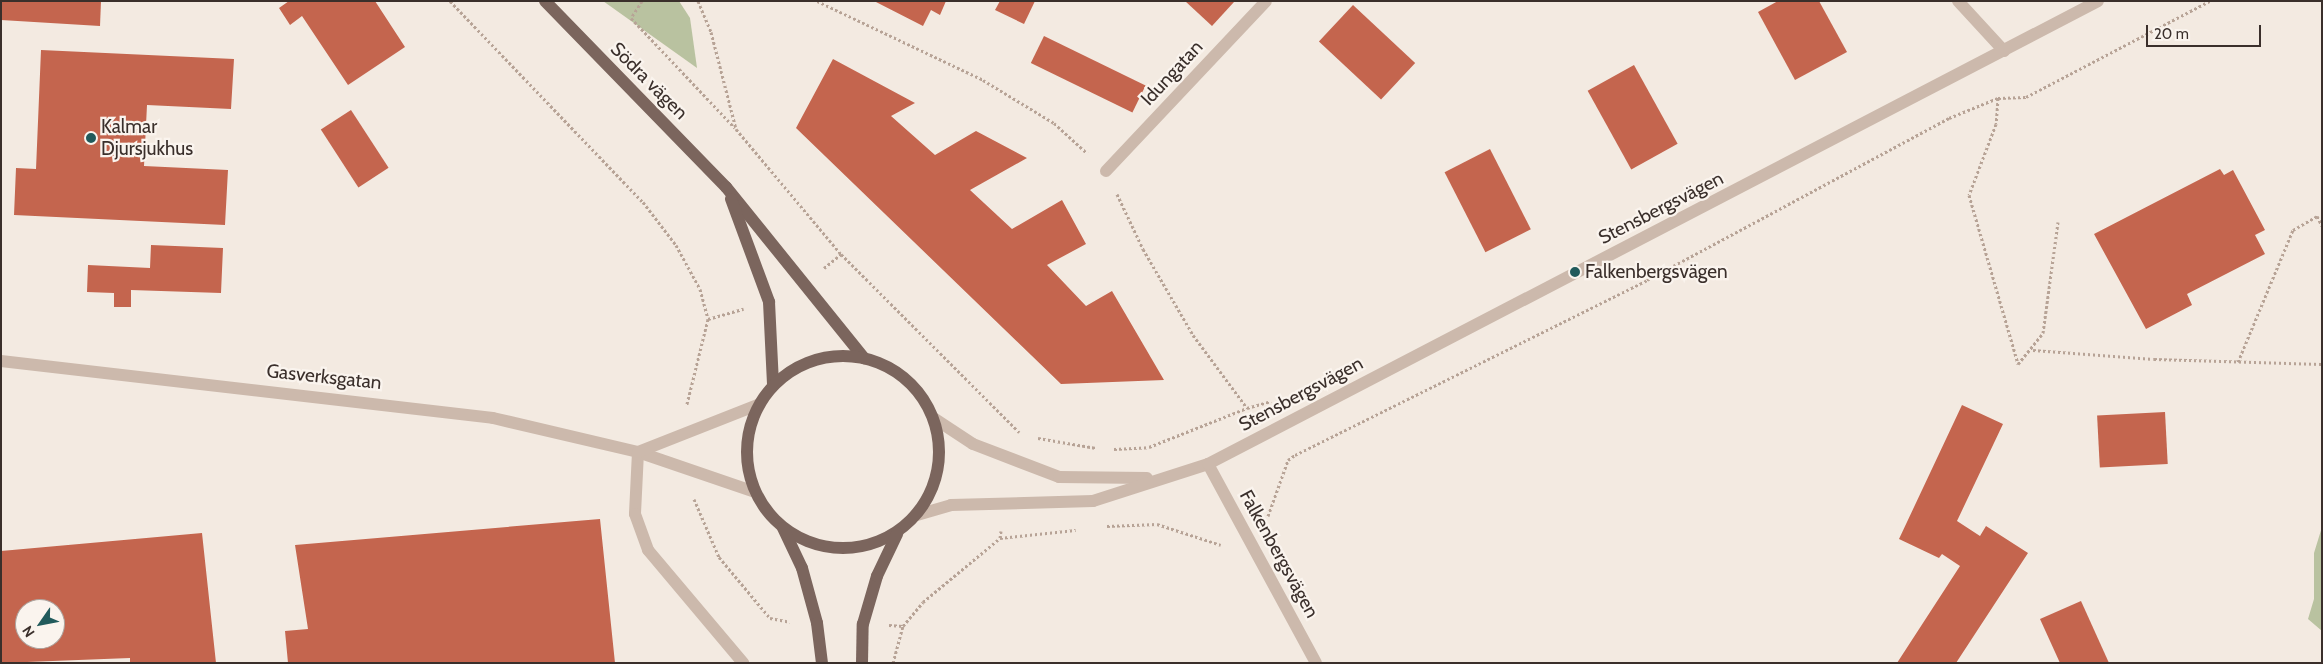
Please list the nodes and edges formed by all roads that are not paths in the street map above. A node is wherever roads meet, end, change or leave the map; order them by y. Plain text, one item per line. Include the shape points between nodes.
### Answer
1 (544, 1) edge
2 (1266, 1) edge
3 (1958, 1) edge
4 (2098, 1) edge
5 (2004, 51) junction
6 (1106, 171) road end
7 (726, 187) junction
8 (864, 358) junction
9 (1, 361) edge
10 (773, 385) junction
11 (760, 404) junction
12 (935, 419) junction
13 (638, 452) junction
14 (1208, 464) junction
15 (1157, 478) junction
16 (755, 492) junction
17 (917, 515) junction
18 (783, 528) junction
19 (897, 534) junction
20 (743, 663) edge
21 (822, 663) edge
22 (862, 663) edge
23 (1316, 663) edge

1 - 7 main road, Södra vägen
2 - 6 street, Idungatan
3 - 5 street
4 - 5 street, Stensbergsvägen
5 - 14 street, Stensbergsvägen
7 - 8 main road, Södra vägen
7 - 10 main road, Södra vägen via 769,302
8 - 10 main road via 837,356 805,363
8 - 12 main road via 903,376
9 - 13 street, Gasverksgatan via 484,417
10 - 11 main road
11 - 13 street via 684,431
11 - 16 main road via 746,449
12 - 15 street, Stensbergsvägen via 973,444 1059,477
12 - 17 main road via 940,449 937,479
13 - 16 street, Gasverksgatan via 688,472 717,476
13 - 20 street via 635,514 648,550
14 - 15 street, Stensbergsvägen
14 - 23 street, Falkenbergsvägen
15 - 17 street, Stensbergsvägen via 1092,501 952,505
16 - 18 main road
17 - 19 main road
18 - 19 main road via 805,541 832,548 874,544
18 - 21 main road via 802,568 817,623
19 - 22 main road via 877,576 863,624

